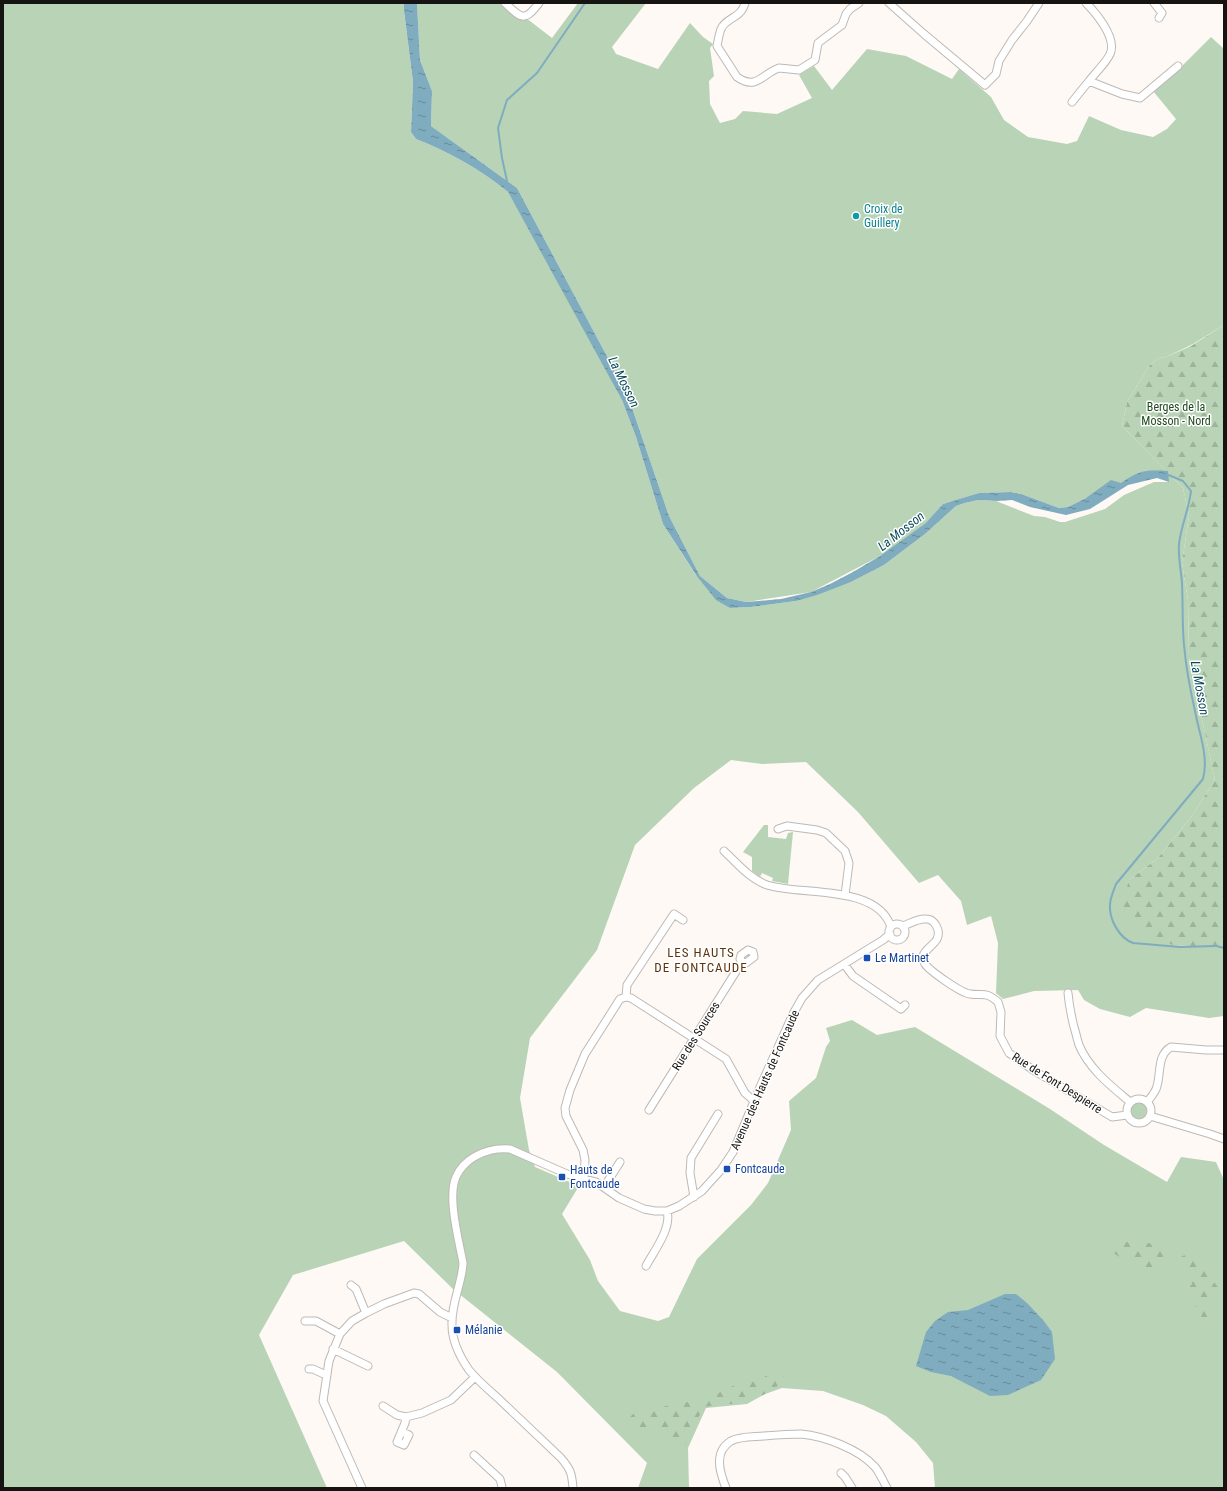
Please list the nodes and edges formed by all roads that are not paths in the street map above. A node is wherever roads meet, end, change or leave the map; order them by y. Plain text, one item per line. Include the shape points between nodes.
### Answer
1 (505, 3) edge
2 (539, 3) edge
3 (745, 3) edge
4 (859, 3) edge
5 (890, 3) edge
6 (1039, 3) edge
7 (1086, 3) edge
8 (1154, 3) edge
9 (1159, 18) dead end
10 (1178, 66) dead end
11 (1089, 81) junction
12 (1072, 102) dead end
13 (778, 829) dead end
14 (724, 851) dead end
15 (845, 895) junction
16 (683, 920) dead end
17 (897, 928) junction
18 (742, 962) dead end
19 (844, 964) junction
20 (1068, 993) dead end
21 (626, 997) junction
22 (905, 1005) dead end
23 (694, 1039) junction
24 (1224, 1050) edge
25 (754, 1101) junction
26 (1130, 1102) junction
27 (1147, 1102) junction
28 (650, 1110) dead end
29 (718, 1114) dead end
30 (1127, 1115) junction
31 (1150, 1116) junction
32 (1224, 1139) edge
33 (620, 1162) dead end
34 (584, 1179) junction
35 (604, 1187) junction
36 (694, 1197) junction
37 (667, 1211) junction
38 (646, 1266) dead end
39 (351, 1285) dead end
40 (366, 1313) junction
41 (452, 1318) junction
42 (305, 1321) dead end
43 (340, 1334) junction
44 (333, 1349) junction
45 (368, 1366) dead end
46 (309, 1369) dead end
47 (326, 1375) junction
48 (475, 1377) junction
49 (383, 1406) dead end
50 (406, 1417) junction
51 (402, 1432) dead end
52 (474, 1455) dead end
53 (841, 1473) dead end
54 (504, 1487) edge
55 (362, 1488) edge
56 (494, 1488) edge
57 (573, 1488) edge
58 (726, 1488) edge
59 (852, 1488) edge
60 (886, 1488) edge

1 - 2 street via 522,17 529,15
3 - 4 street via 740,13 721,29 717,46 737,77 751,82 758,82 779,68 799,70 815,60 818,43 842,25 846,14
5 - 6 street via 985,85 996,74 999,61
7 - 11 street via 1096,14 1112,43 1111,53
8 - 9 street via 1162,13
10 - 11 street via 1140,98
11 - 12 street
13 - 15 street via 787,826 826,833 845,850 849,863
14 - 15 street via 744,870 766,884 790,890
15 - 17 street via 879,909
16 - 21 street via 674,914 627,985
17 - 19 street, Avenue des Hauts de Fontcaude via 884,940
17 - 30 street, Rue de Font Despierre via 926,918 934,922 938,928 937,939 922,957 923,961 926,966 964,992 986,994 998,1002 1001,1012 1000,1036 1009,1053 1112,1117
18 - 23 street, Rue des Sources
19 - 22 street via 853,976 901,1009
19 - 25 street, Avenue des Hauts de Fontcaude via 818,980 802,998
20 - 26 street via 1068,1006 1078,1044 1084,1056 1104,1079
21 - 23 street
21 - 34 street via 620,998 585,1054 565,1108 566,1116 583,1150
23 - 25 street via 726,1059 746,1093
23 - 28 street, Rue des Sources
24 - 27 street via 1167,1050 1162,1058 1157,1087
25 - 36 street, Avenue des Hauts de Fontcaude via 733,1152 721,1170
26 - 27 street via 1137,1099
26 - 30 street via 1126,1108
27 - 31 street via 1151,1109
29 - 36 street via 691,1158 690,1173
30 - 31 street via 1132,1122 1140,1124
31 - 32 street
33 - 35 street
34 - 35 street
34 - 41 street via 510,1149 500,1148 481,1153 462,1167 453,1188 463,1263
35 - 37 street via 632,1205 655,1211
36 - 37 street, Avenue des Hauts de Fontcaude
37 - 38 street via 667,1227
39 - 40 street via 356,1289
40 - 41 street via 414,1293
40 - 43 street via 352,1321
41 - 48 street via 455,1343
42 - 43 street via 316,1321
43 - 44 street
44 - 45 street
44 - 47 street
46 - 47 street
47 - 55 street via 323,1401
48 - 50 street via 451,1400
48 - 57 street via 564,1461 572,1473
49 - 50 street via 397,1415
50 - 51 street
52 - 54 street via 500,1479
53 - 59 street
54 - 56 street
58 - 60 street via 719,1466 721,1454 731,1441 800,1434 842,1445 861,1456 875,1467

